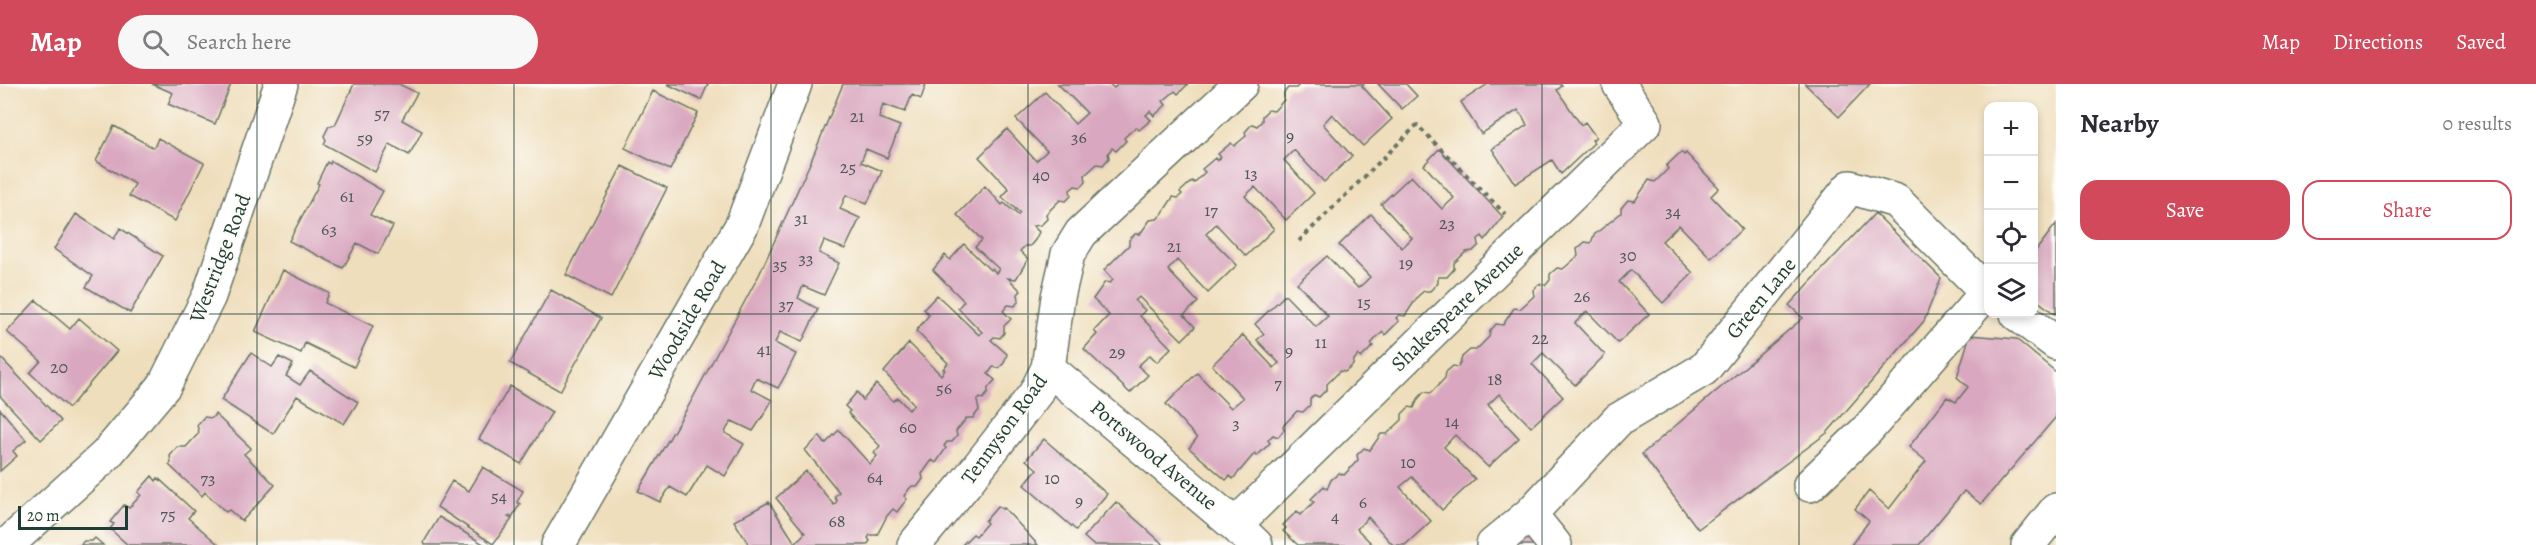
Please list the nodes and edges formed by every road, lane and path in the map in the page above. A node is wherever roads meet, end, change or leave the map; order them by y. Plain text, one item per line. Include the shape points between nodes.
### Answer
1 (281, 84) edge
2 (795, 84) edge
3 (1241, 84) edge
4 (1619, 84) edge
5 (1528, 238) junction
6 (1299, 241) dead end
7 (1984, 288) edge
8 (1984, 297) edge
9 (2022, 318) edge
10 (2056, 343) edge
11 (1048, 368) junction
12 (1810, 486) dead end
13 (2056, 510) edge
14 (1530, 514) junction
15 (1246, 535) edge
16 (7, 545) edge
17 (558, 545) edge
18 (914, 545) edge
19 (1493, 545) edge
20 (1555, 545) edge
21 (2028, 545) edge

1 - 16 street, Westridge Road via 209,296 164,386 106,455
2 - 17 street, Woodside Road via 742,225
3 - 11 street, Tennyson Road via 1081,233 1068,254
4 - 5 street, Shakespeare Avenue via 1645,123
5 - 6 path via 1417,125
5 - 15 street, Shakespeare Avenue
7 - 14 street, Green Lane via 1896,201 1850,187 1704,369 1618,420
8 - 12 street via 1867,430
9 - 10 street
11 - 15 street, Portswood Avenue
11 - 18 street, Tennyson Road via 1035,394
13 - 21 street
14 - 19 street, Green Lane
14 - 20 street

